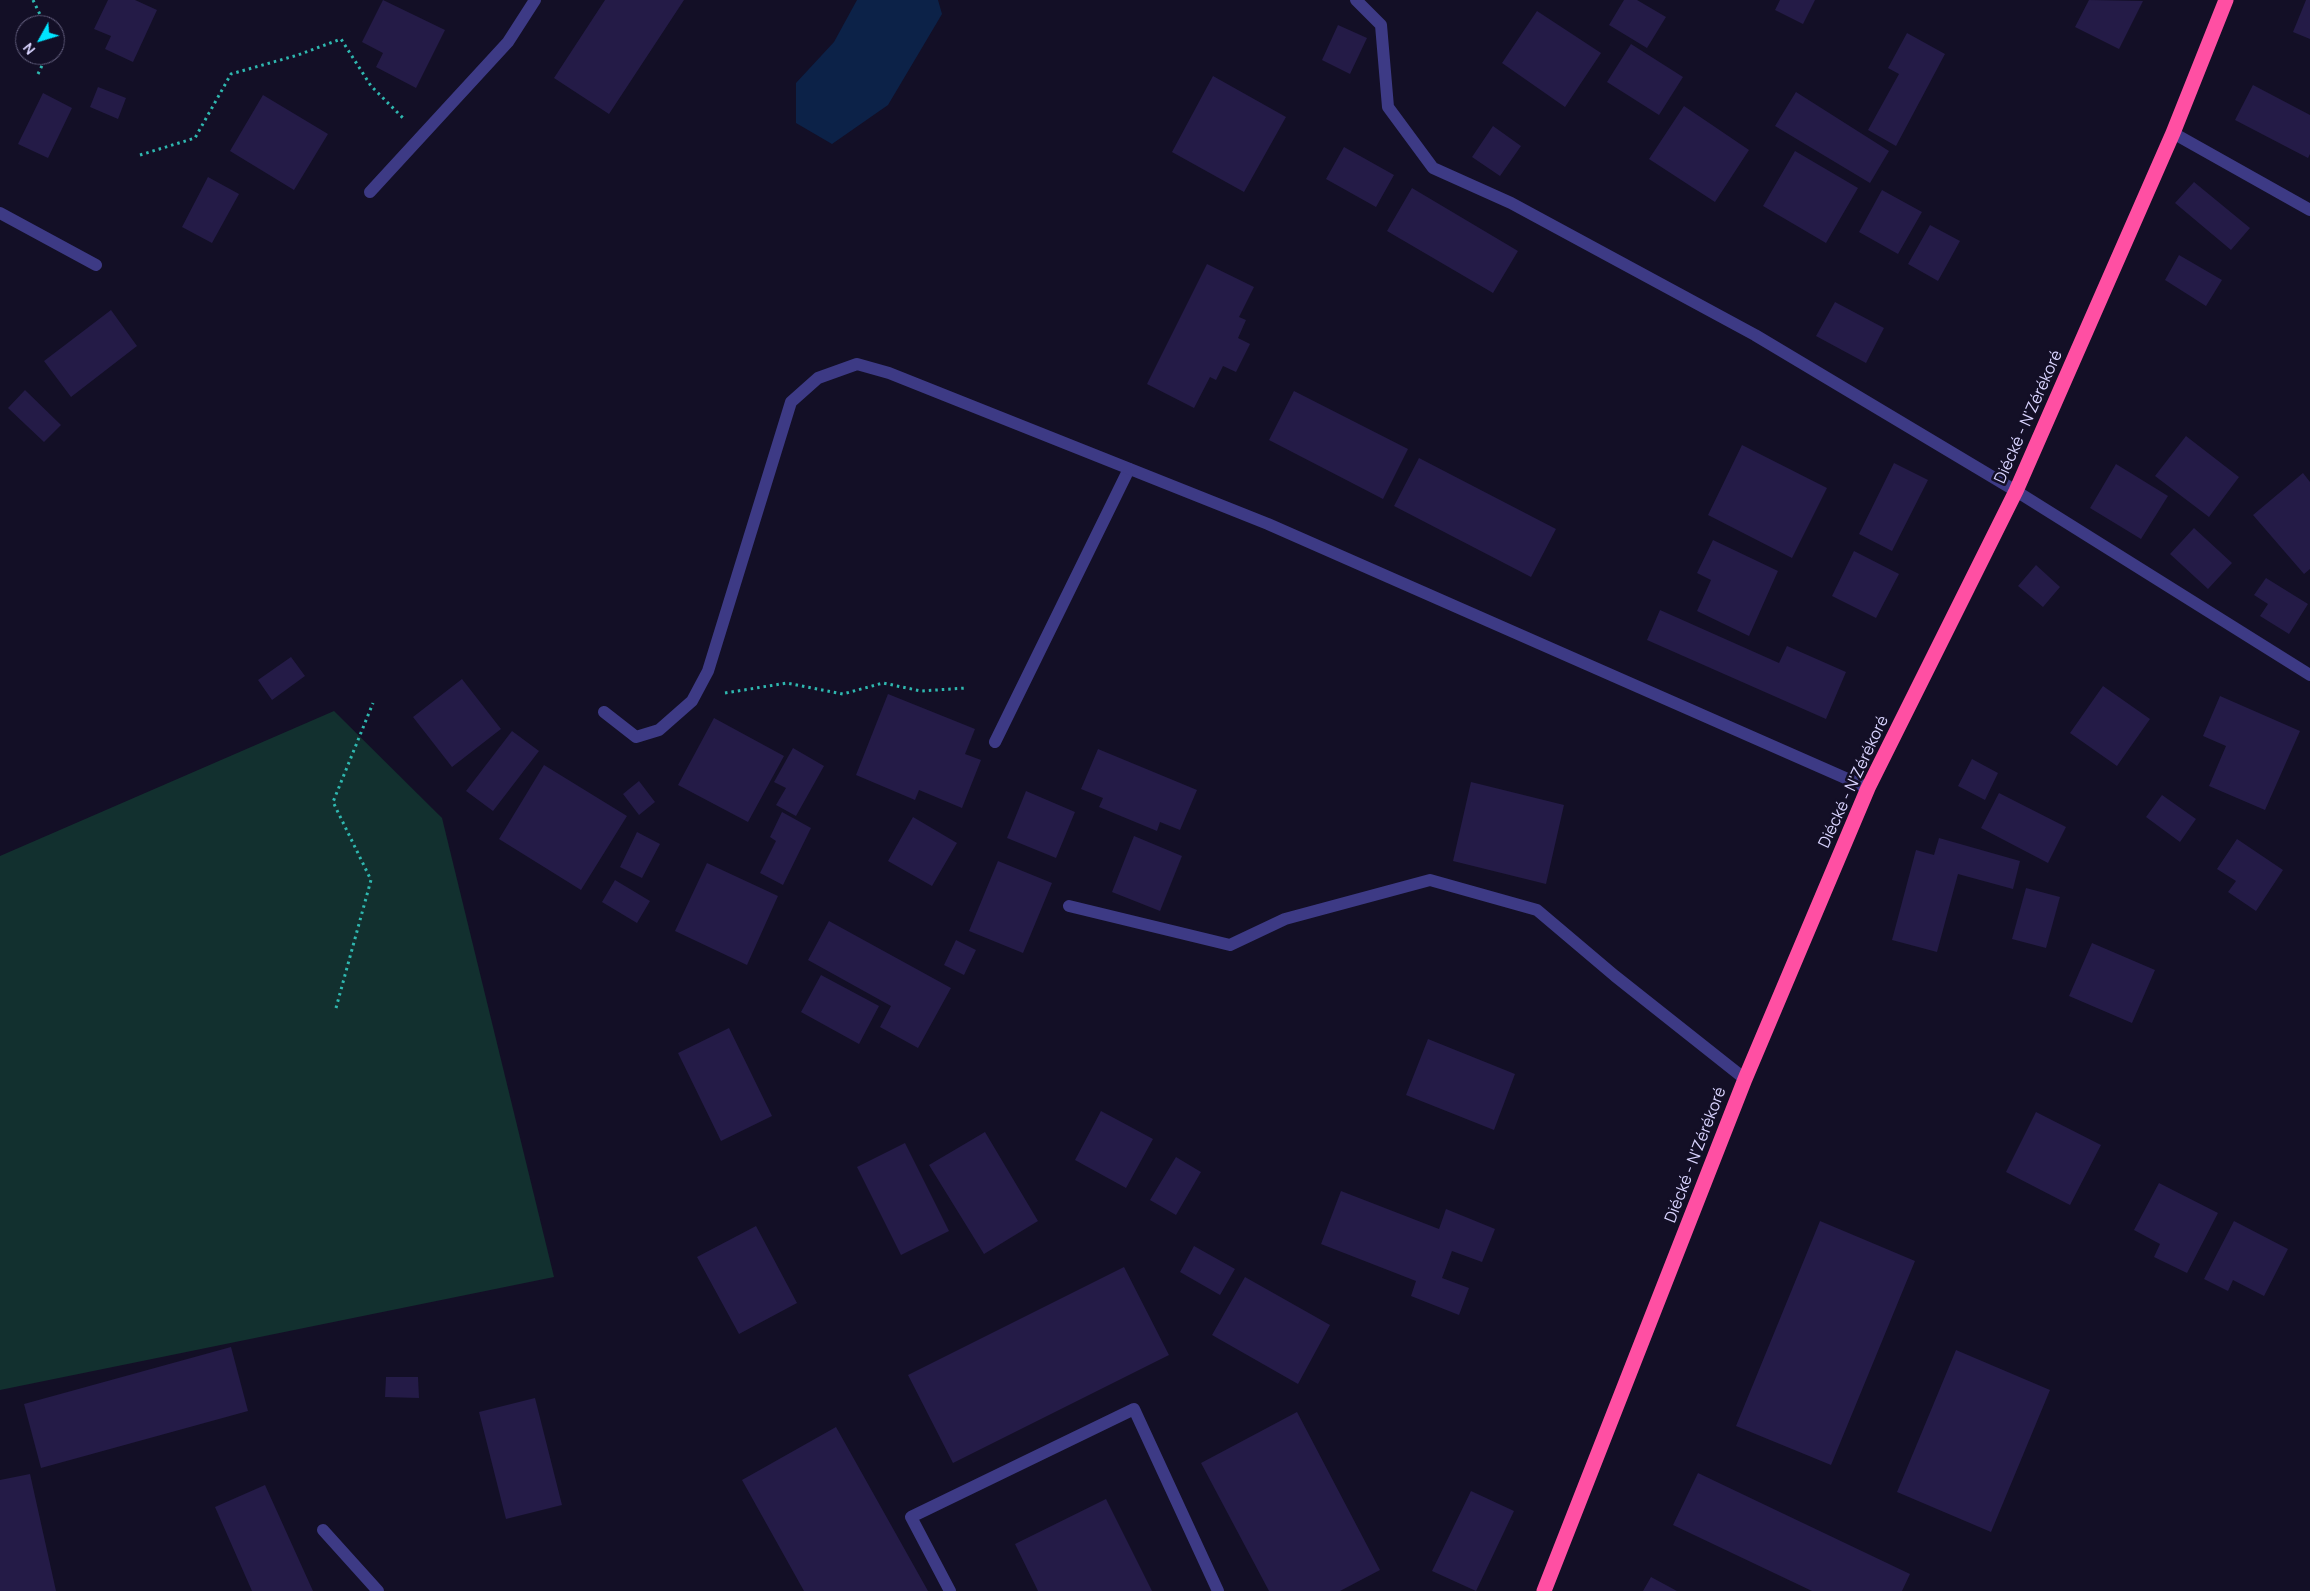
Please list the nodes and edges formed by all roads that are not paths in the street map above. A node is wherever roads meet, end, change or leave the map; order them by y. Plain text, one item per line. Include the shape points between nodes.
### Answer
1 (535, 0) edge
2 (1356, 0) edge
3 (2226, 0) edge
4 (2173, 133) junction
5 (370, 192) dead end
6 (2310, 210) edge
7 (0, 213) edge
8 (96, 265) dead end
9 (1129, 469) junction
10 (2016, 491) junction
11 (2310, 675) edge
12 (604, 712) dead end
13 (995, 742) dead end
14 (1868, 788) junction
15 (1069, 906) dead end
16 (1744, 1080) junction
17 (323, 1530) dead end
18 (378, 1591) edge
19 (950, 1591) edge
20 (1218, 1591) edge
21 (1544, 1591) edge

1 - 5 street via 508,42
2 - 10 street via 1382,26 1388,107 1433,168 1511,203 1755,335
3 - 4 highway, Diécké - N'Zérékoré
4 - 6 street
4 - 10 highway, Diécké - N'Zérékoré
7 - 8 street
9 - 12 street via 889,372 857,364 818,378 791,402 708,671 692,700 659,730 636,737
9 - 13 street
9 - 14 street via 1268,524
10 - 11 street
10 - 14 highway, Diécké - N'Zérékoré
14 - 16 highway, Diécké - N'Zérékoré
15 - 16 street via 1230,945 1285,919 1430,880 1537,910
16 - 21 highway, Diécké - N'Zérékoré
17 - 18 street
19 - 20 street via 911,1518 1134,1409

